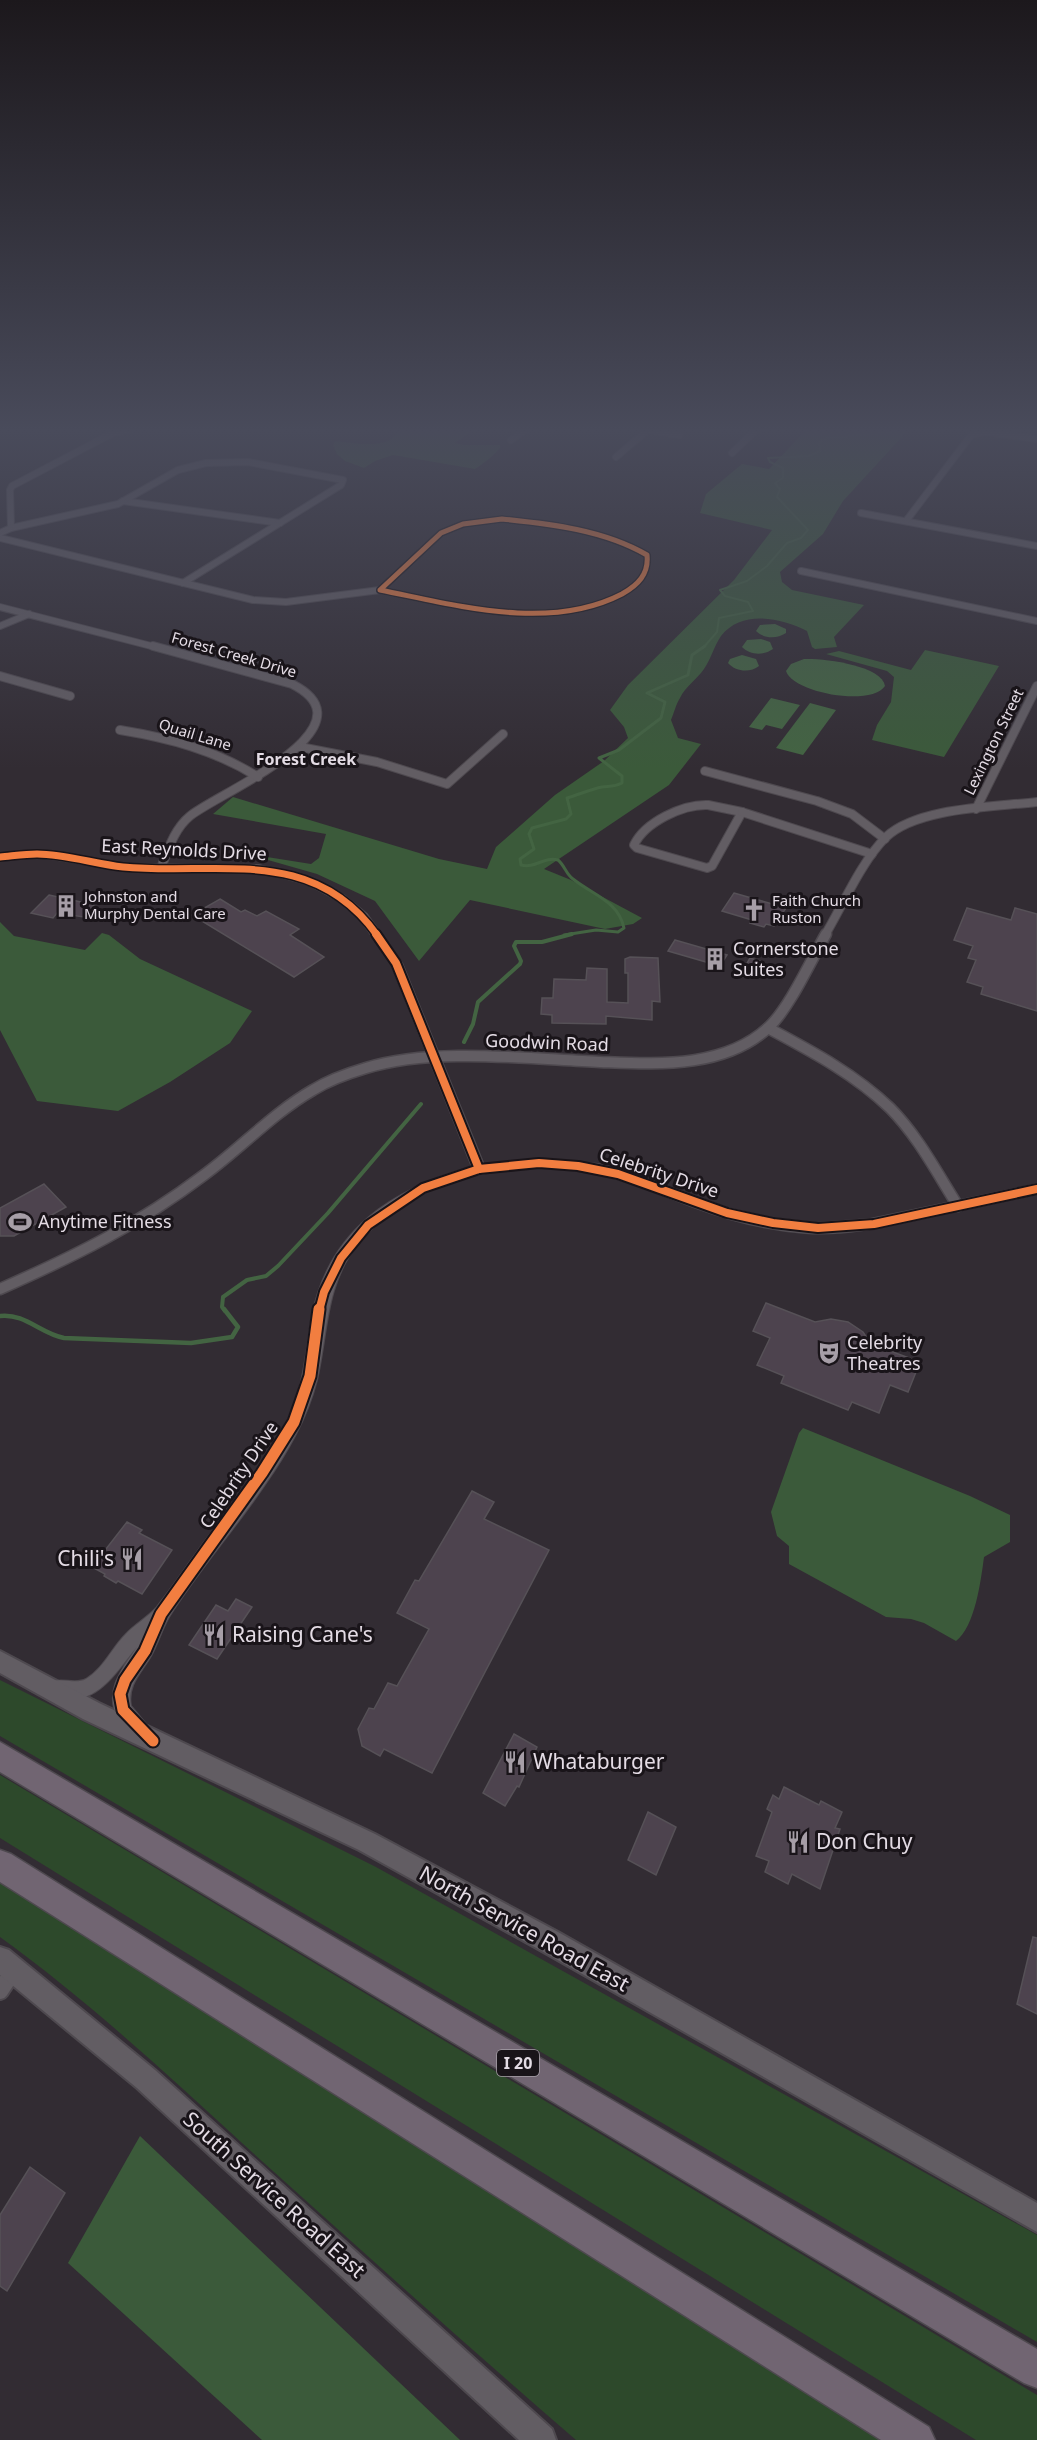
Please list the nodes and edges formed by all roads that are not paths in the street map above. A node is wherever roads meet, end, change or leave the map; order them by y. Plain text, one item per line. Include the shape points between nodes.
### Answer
1 (11, 541) edge
2 (252, 541) edge
3 (433, 541) edge
4 (615, 541) edge
5 (1010, 541) edge
6 (1037, 546) edge
7 (801, 571) dead end
8 (183, 584) junction
9 (380, 590) junction
10 (0, 607) edge
11 (29, 614) junction
12 (1037, 621) edge
13 (0, 626) edge
14 (0, 676) edge
15 (1037, 687) edge
16 (70, 696) dead end
17 (120, 730) dead end
18 (503, 734) dead end
19 (300, 747) junction
20 (705, 771) dead end
21 (258, 777) junction
22 (1037, 802) edge
23 (976, 810) junction
24 (742, 812) junction
25 (885, 839) junction
26 (872, 854) junction
27 (0, 857) edge
28 (161, 868) junction
29 (768, 1028) junction
30 (434, 1056) junction
31 (479, 1169) junction
32 (1037, 1189) edge
33 (958, 1206) junction
34 (0, 1289) edge
35 (161, 1614) junction
36 (0, 1661) edge
37 (39, 1683) junction
38 (153, 1741) junction
39 (0, 1756) edge
40 (0, 1865) edge
41 (5, 1973) edge
42 (1037, 2218) edge
43 (1037, 2370) edge
44 (541, 2440) edge
45 (916, 2440) edge

1 - 8 street
2 - 8 street
3 - 9 street
4 - 9 street via 637,547 647,555 645,575 616,599 575,610 512,610
5 - 6 street
7 - 12 street
8 - 9 street via 253,600 286,602
10 - 11 street
11 - 13 street
11 - 19 street, Forest Creek Drive via 284,681 307,693 318,708
14 - 16 street
15 - 23 street, Lexington Street
17 - 21 street, Quail Lane via 208,751 234,761
18 - 19 street via 447,784 377,762
19 - 21 street, Forest Creek Drive via 283,763
20 - 25 street via 826,804 852,814
21 - 28 street, Forest Creek Drive via 188,817 177,830
22 - 23 street, Goodwin Road
23 - 25 street, Goodwin Road via 915,822
24 - 24 street via 703,805 680,807 641,835 634,845 707,868 712,866
24 - 26 street
25 - 26 street, Goodwin Road
26 - 29 street, Goodwin Road via 788,1003
27 - 28 street, East Reynolds Drive via 38,854 124,867
28 - 30 street, East Reynolds Drive via 259,868 286,873 341,898 363,916 396,963
29 - 30 street, Goodwin Road via 743,1046 720,1055 668,1062
29 - 33 street via 857,1080 884,1102 906,1126
30 - 31 street, East Reynolds Drive
30 - 34 street, Goodwin Road via 369,1067 314,1089 150,1214 105,1242
31 - 33 street, Celebrity Drive via 539,1163 578,1166 618,1174 727,1213 818,1228 874,1224
31 - 35 street, Celebrity Drive via 439,1182 402,1201 368,1226 341,1258 324,1292 310,1376 294,1422
32 - 33 street, Celebrity Drive
35 - 37 street via 91,1685 75,1690
35 - 38 street via 120,1694 123,1710
36 - 37 main road, North Service Road East
37 - 38 main road, North Service Road East
38 - 42 main road, North Service Road East via 367,1842
39 - 43 highway, I 20
40 - 45 highway
41 - 44 main road, South Service Road East via 146,2079

